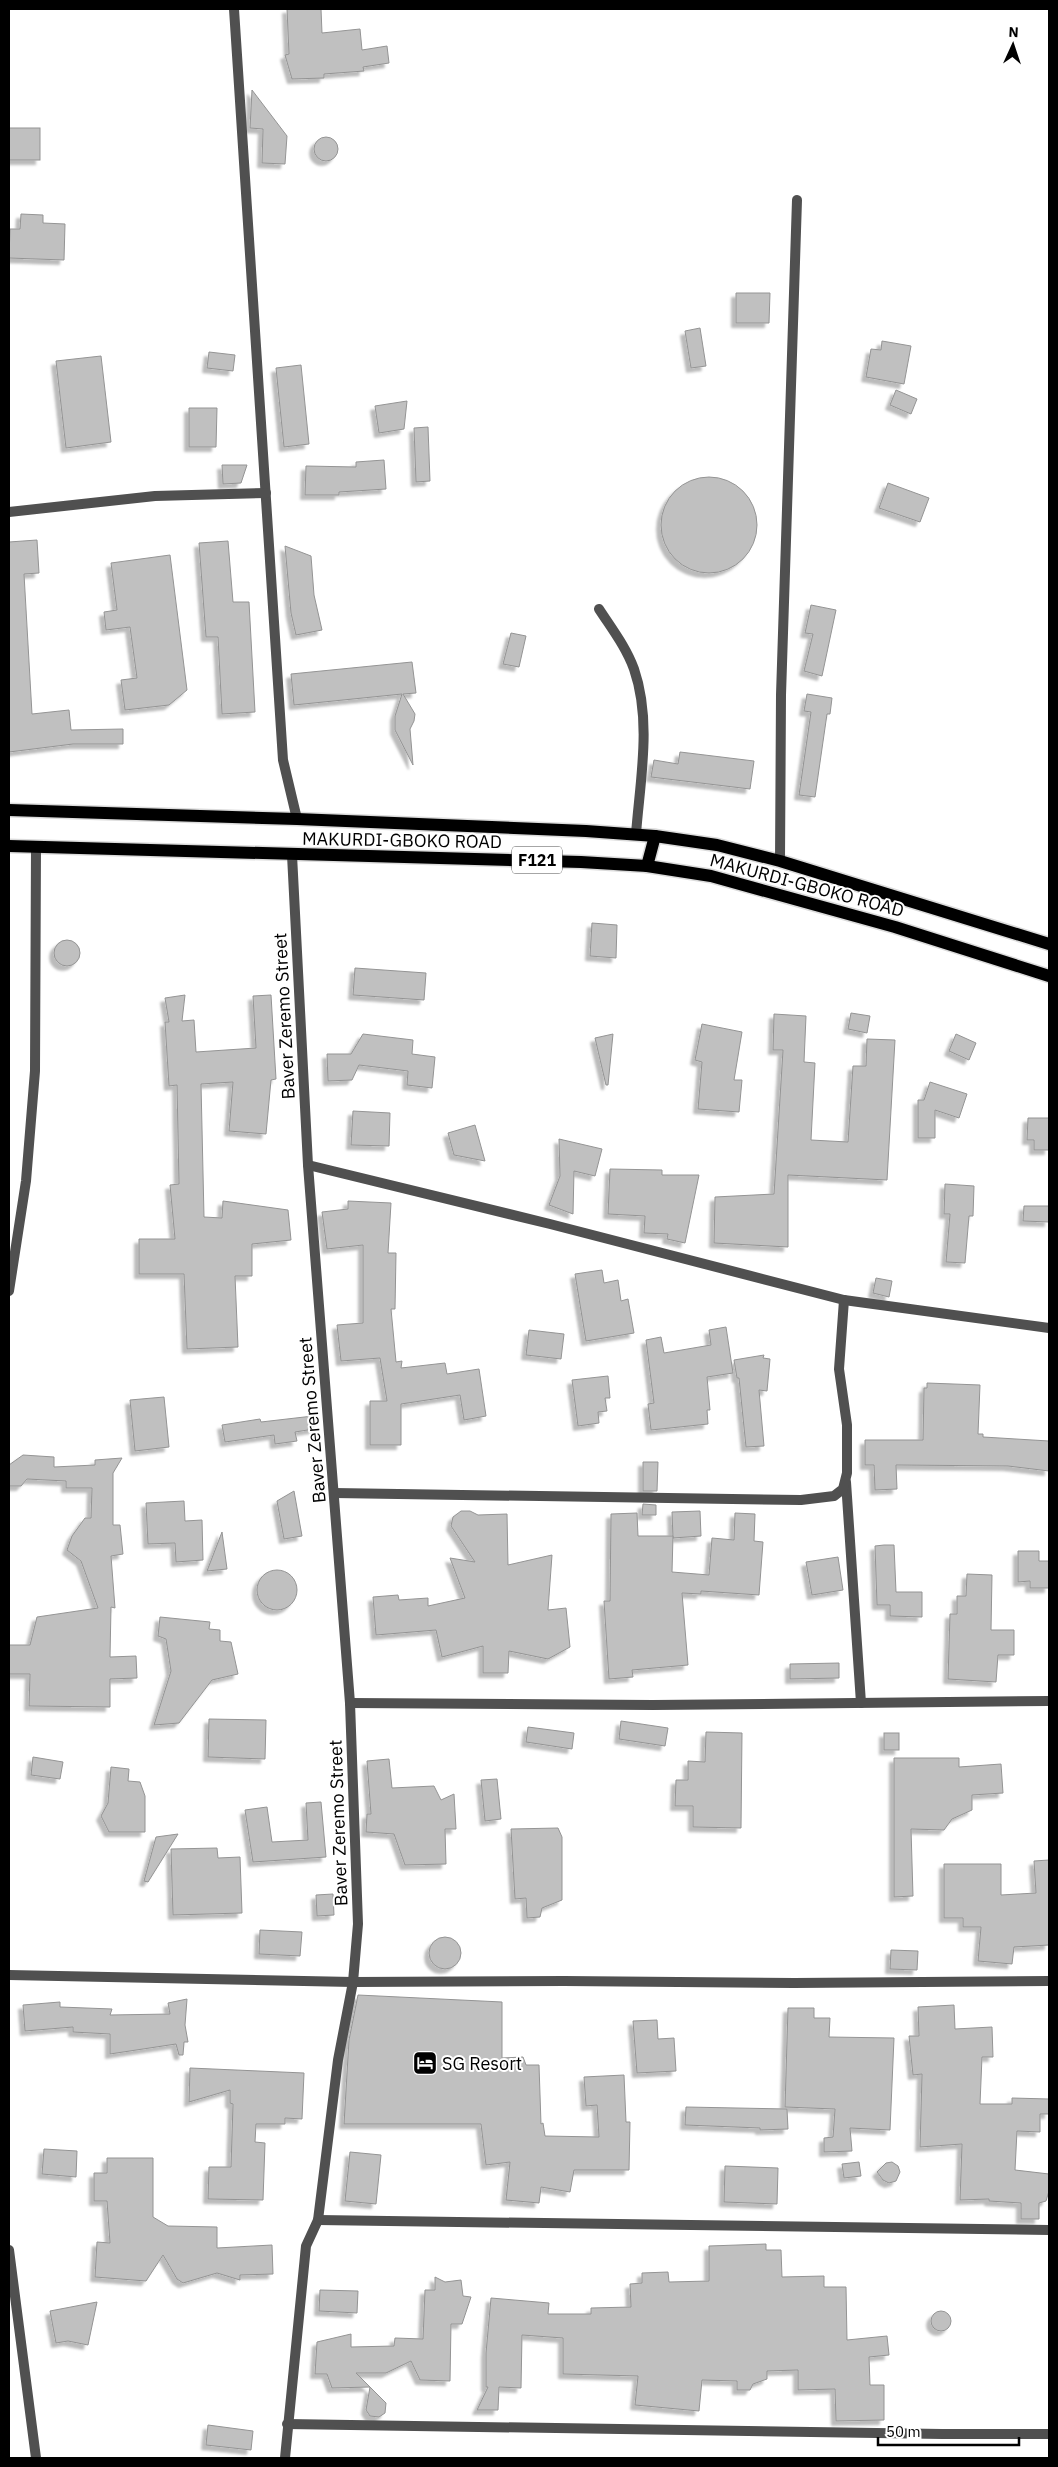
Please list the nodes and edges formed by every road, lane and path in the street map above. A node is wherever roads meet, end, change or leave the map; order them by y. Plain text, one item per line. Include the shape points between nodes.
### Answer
1 (234, 9) edge
2 (797, 200) dead end
3 (266, 492) junction
4 (9, 512) edge
5 (599, 609) dead end
6 (9, 810) edge
7 (297, 819) junction
8 (636, 834) junction
9 (654, 836) junction
10 (9, 846) edge
11 (36, 847) junction
12 (292, 855) junction
13 (780, 861) junction
14 (647, 866) junction
15 (1049, 944) edge
16 (1049, 976) edge
17 (308, 1166) junction
18 (9, 1291) edge
19 (844, 1300) junction
20 (1049, 1328) edge
21 (846, 1481) junction
22 (334, 1493) junction
23 (1049, 1701) edge
24 (861, 1703) junction
25 (350, 1704) junction
26 (9, 1975) edge
27 (1049, 1981) edge
28 (353, 1982) junction
29 (318, 2220) junction
30 (1049, 2230) edge
31 (9, 2250) edge
32 (287, 2424) junction
33 (1049, 2434) edge
34 (36, 2458) edge
35 (285, 2458) edge

1 - 3 street
2 - 13 street via 782,685
3 - 4 street via 155,496
3 - 7 street via 283,760
5 - 8 street via 627,652 640,696 643,734
6 - 7 main road, F121
7 - 8 main road, F121
8 - 9 main road, F121
9 - 13 main road, F121 via 717,845
9 - 14 main road
10 - 11 main road, MAKURDI-GBOKO ROAD / F121
11 - 12 main road, MAKURDI-GBOKO ROAD / F121
11 - 18 street via 35,1071 26,1181
12 - 14 main road, MAKURDI-GBOKO ROAD / F121
12 - 17 street, Baver Zeremo Street
13 - 15 main road, F121
14 - 16 main road, MAKURDI-GBOKO ROAD / F121 via 711,876 776,893
17 - 19 street
17 - 22 street, Baver Zeremo Street
19 - 20 street
19 - 21 street via 838,1369 847,1425
21 - 22 street via 844,1489 834,1496 801,1500
21 - 24 street
22 - 25 street, Baver Zeremo Street
23 - 24 street
24 - 25 street
25 - 28 street, Baver Zeremo Street via 358,1924
26 - 28 street
27 - 28 street
28 - 29 street, Baver Zeremo Street via 338,2060
29 - 30 street
29 - 32 street, Baver Zeremo Street via 306,2246
31 - 34 street
32 - 33 street
32 - 35 street, Baver Zeremo Street

